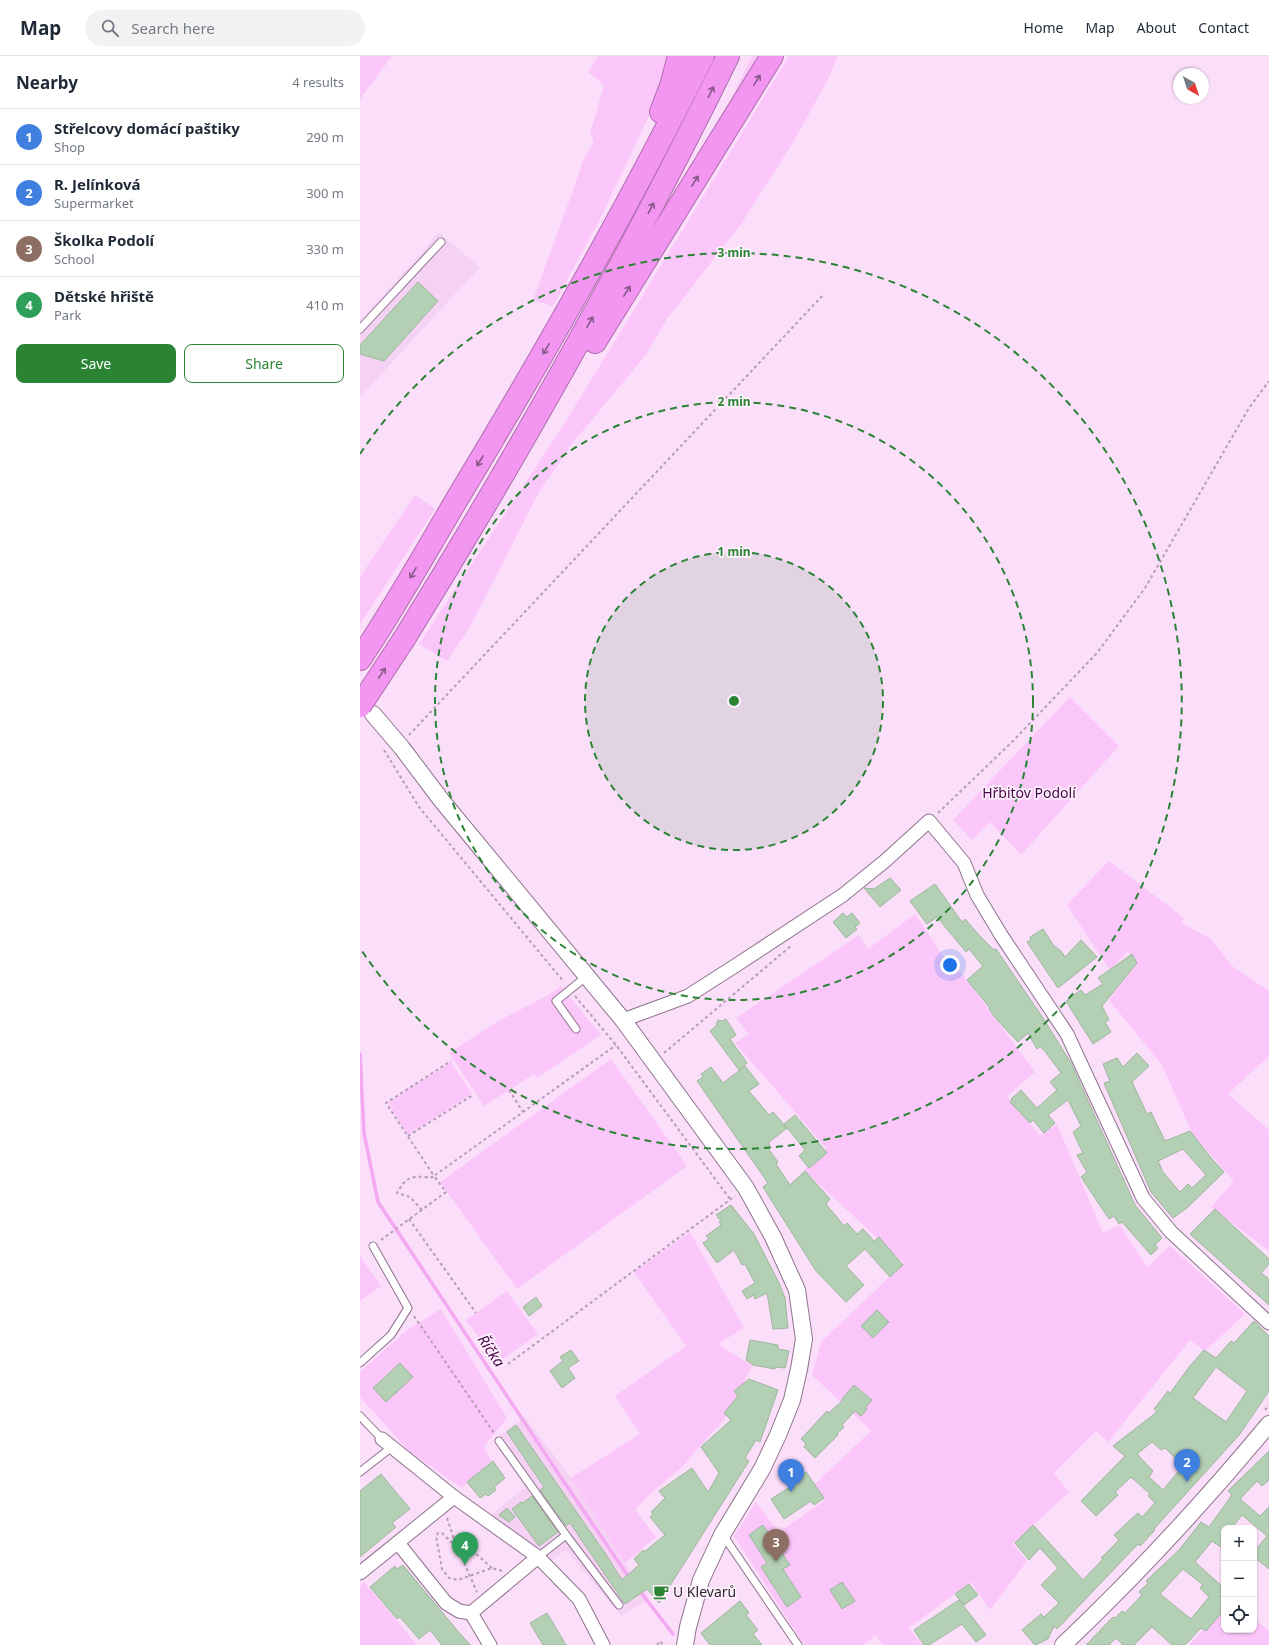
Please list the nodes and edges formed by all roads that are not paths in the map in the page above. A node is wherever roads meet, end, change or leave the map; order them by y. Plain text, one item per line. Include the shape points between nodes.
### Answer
1 (679, 56) edge
2 (703, 56) edge
3 (728, 56) edge
4 (772, 56) edge
5 (441, 242) dead end
6 (593, 267) junction
7 (360, 329) edge
8 (452, 562) junction
9 (360, 659) edge
10 (367, 710) edge
11 (587, 976) junction
12 (623, 1020) junction
13 (576, 1029) dead end
14 (373, 1246) road end
15 (1269, 1323) edge
16 (360, 1363) edge
17 (360, 1416) edge
18 (1269, 1424) edge
19 (499, 1440) road end
20 (387, 1443) junction
21 (360, 1472) edge
22 (449, 1501) junction
23 (566, 1535) junction
24 (722, 1535) junction
25 (398, 1543) junction
26 (538, 1557) junction
27 (360, 1573) edge
28 (619, 1605) dead end
29 (476, 1609) junction
30 (686, 1640) edge
31 (490, 1645) edge
32 (603, 1645) edge
33 (798, 1645) edge
34 (1063, 1645) edge

1 - 6 highway via 671,86 654,128 620,196
2 - 6 highway
8 -> 3 highway via 593,318 686,142
8 -> 4 highway via 518,467
5 - 7 lane
6 -> 9 highway via 510,412
10 -> 8 highway, bridge via 404,639
10 - 11 street via 402,748 442,801
11 - 12 street
11 - 13 lane via 556,1001
12 - 15 street via 688,996 738,964 843,894 930,821 964,863 977,895 1001,935 1067,1034 1143,1198 1171,1232
12 - 24 street via 746,1188 774,1237 797,1290 804,1338 792,1400 762,1469
14 - 16 lane via 408,1308 391,1335
17 - 20 lane
18 - 34 street via 1190,1514
19 - 23 lane
20 - 21 lane
20 - 22 street
22 - 25 street
22 - 26 street
23 - 26 lane
23 - 28 lane
24 - 30 street via 701,1580
24 - 33 lane
25 - 27 street
25 - 29 street via 446,1602 459,1610
26 - 29 street
26 - 32 street via 579,1599
29 - 31 street

